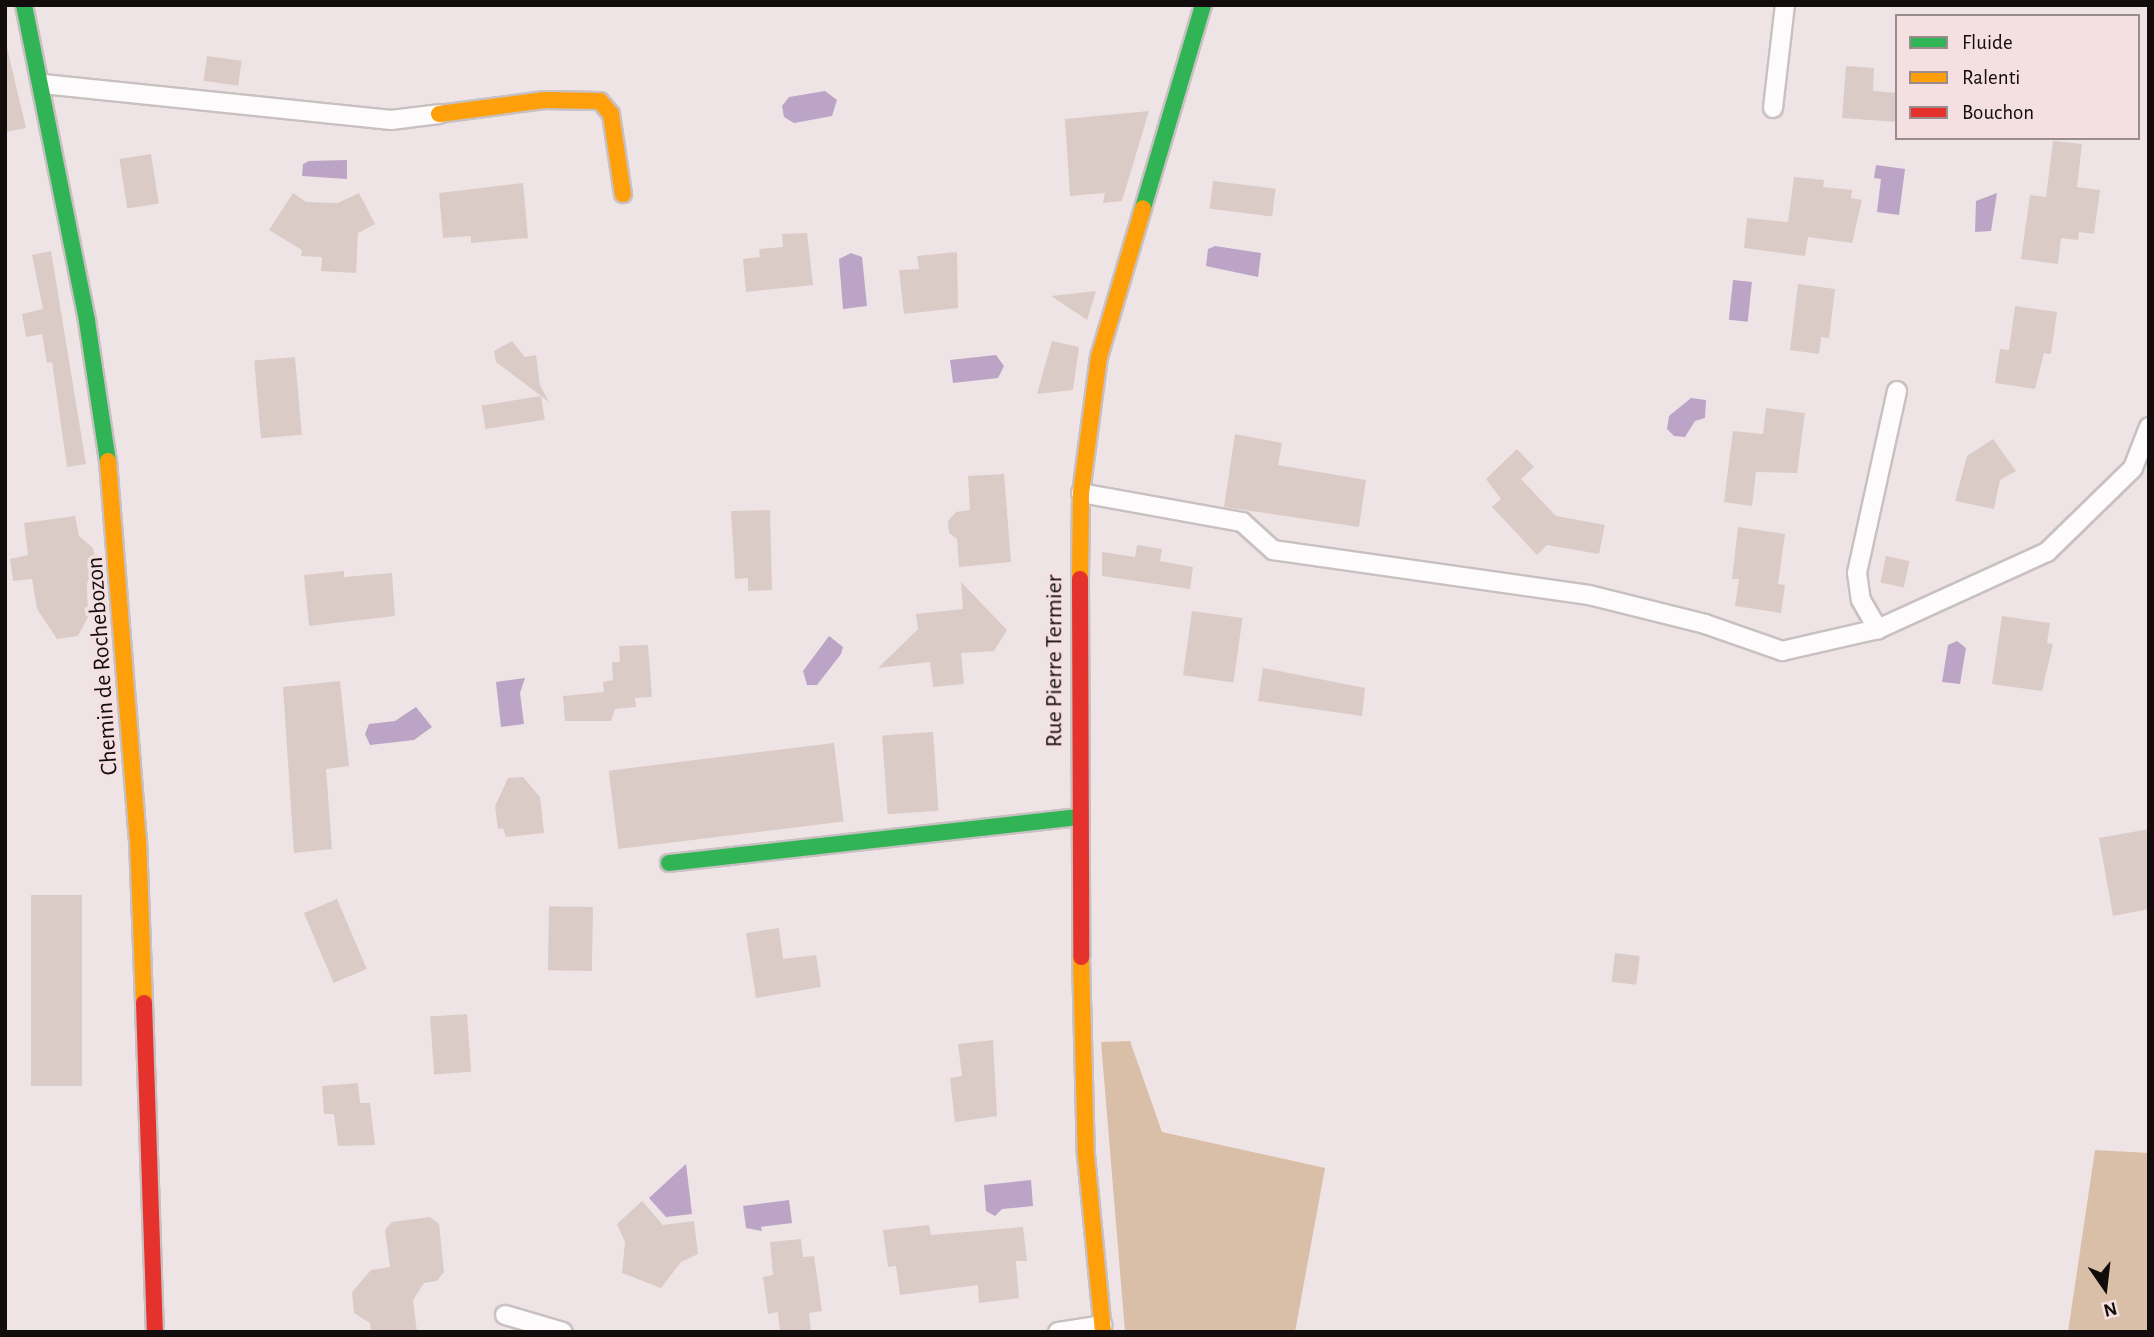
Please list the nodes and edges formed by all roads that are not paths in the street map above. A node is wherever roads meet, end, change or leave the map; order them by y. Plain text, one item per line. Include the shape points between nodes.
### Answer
1 (24, 5) edge
2 (1203, 5) edge
3 (1785, 5) edge
4 (43, 84) junction
5 (1773, 108) dead end
6 (439, 114) joint
7 (623, 194) dead end
8 (1897, 391) dead end
9 (2149, 427) edge
10 (2141, 470) edge
11 (1081, 493) junction
12 (1878, 629) junction
13 (1077, 817) junction
14 (669, 863) dead end
15 (505, 1315) dead end
16 (1103, 1328) edge
17 (155, 1332) edge
18 (563, 1332) edge
19 (1058, 1332) edge

1 - 4 street, Chemin de Rochebozon
2 - 11 street, Rue Pierre Termier via 1099,357
3 - 5 lane
4 - 6 lane via 391,120
4 - 17 street, Chemin de Rochebozon via 88,321 114,503 138,839
6 - 7 street via 545,100 600,101 611,114
8 - 12 lane via 1857,573 1861,600
9 - 10 lane
10 - 12 lane via 2047,552
11 - 12 lane via 1242,522 1273,550 1589,594 1705,624 1782,651
11 - 13 street, Rue Pierre Termier
13 - 14 street
13 - 16 street, Rue Pierre Termier via 1086,1155
15 - 18 lane
16 - 19 lane

